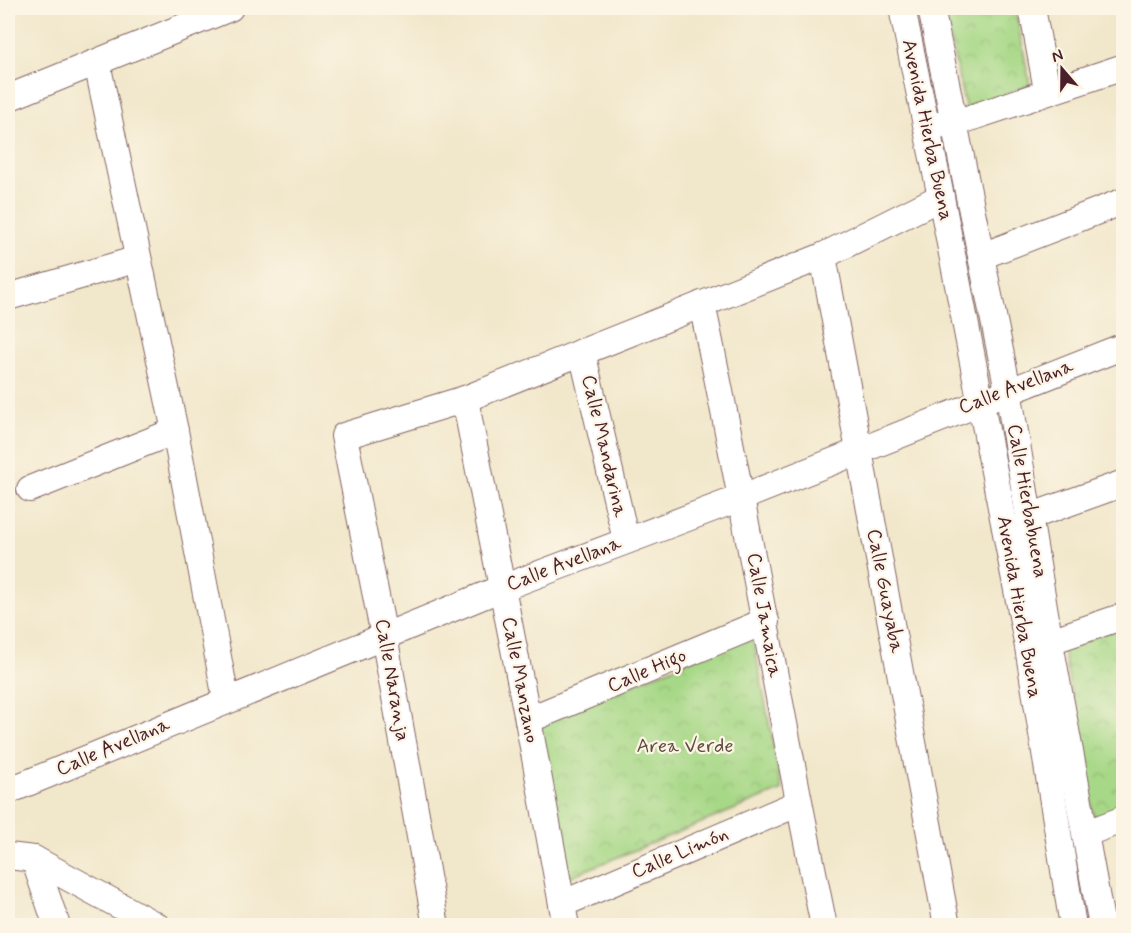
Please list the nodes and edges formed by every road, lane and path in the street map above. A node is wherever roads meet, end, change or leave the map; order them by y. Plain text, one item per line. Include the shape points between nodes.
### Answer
1 (230, 8) edge
2 (902, 8) edge
3 (931, 8) edge
4 (1032, 8) edge
5 (97, 63) junction
6 (1124, 67) edge
7 (1047, 90) junction
8 (8, 98) edge
9 (955, 123) junction
10 (927, 126) junction
11 (941, 197) junction
12 (1124, 201) edge
13 (823, 256) junction
14 (982, 256) junction
15 (138, 259) junction
16 (8, 297) edge
17 (702, 304) junction
18 (1124, 346) edge
19 (582, 352) junction
20 (1008, 390) junction
21 (465, 399) junction
22 (980, 401) junction
23 (175, 431) junction
24 (859, 450) junction
25 (1124, 483) edge
26 (30, 489) dead end
27 (743, 497) junction
28 (1029, 516) junction
29 (627, 540) junction
30 (502, 588) junction
31 (1124, 616) edge
32 (766, 621) junction
33 (384, 636) junction
34 (1039, 645) junction
35 (226, 699) junction
36 (528, 720) junction
37 (8, 791) edge
38 (799, 803) junction
39 (1124, 819) edge
40 (1087, 833) junction
41 (8, 856) edge
42 (34, 859) junction
43 (103, 896) junction
44 (564, 915) edge
45 (57, 926) edge
46 (115, 926) edge
47 (157, 926) edge
48 (436, 926) edge
49 (824, 926) edge
50 (947, 926) edge
51 (1073, 926) edge
52 (1102, 926) edge

1 - 5 street
2 - 10 street, Avenida Hierba Buena
3 - 9 street, Calle Hierbabuena
4 - 7 street
5 - 8 street
5 - 15 street
6 - 7 street
7 - 9 street
9 - 10 street
9 - 14 street, Calle Hierbabuena
10 - 11 street, Avenida Hierba Buena
11 - 13 street
11 - 22 street, Avenida Hierba Buena
12 - 14 street
13 - 17 street
13 - 24 street, Calle Guayaba
14 - 20 street, Calle Hierbabuena
15 - 16 street
15 - 23 street
17 - 19 street
17 - 27 street, Calle Jamaica
18 - 20 street, Calle Avellana
19 - 21 street
19 - 29 street, Calle Mandarina
20 - 22 street, Calle Avellana
20 - 28 street, Calle Hierbabuena
21 - 30 street, Calle Manzano
21 - 33 street, Calle Naranja via 344,436
22 - 24 street, Calle Avellana
22 - 34 street, Avenida Hierba Buena
23 - 26 street
23 - 35 street
24 - 27 street, Calle Avellana
24 - 50 street, Calle Guayaba
25 - 28 street
27 - 29 street, Calle Avellana
27 - 32 street, Calle Jamaica
28 - 34 street, Calle Hierbabuena
29 - 30 street, Calle Avellana
30 - 33 street, Calle Avellana
30 - 36 street, Calle Manzano
31 - 34 street
32 - 36 street, Calle Higo
32 - 38 street, Calle Jamaica
33 - 35 street, Calle Avellana
33 - 48 street, Calle Naranja
34 - 40 street, Calle Hierbabuena
34 - 51 street, Avenida Hierba Buena
35 - 37 street, Calle Avellana
36 - 44 street, Calle Manzano
38 - 44 street, Calle Limón
38 - 49 street, Calle Jamaica
39 - 40 street
40 - 52 street, Calle Hierbabuena
41 - 42 street
42 - 43 street
42 - 45 street
43 - 46 street
43 - 47 street

